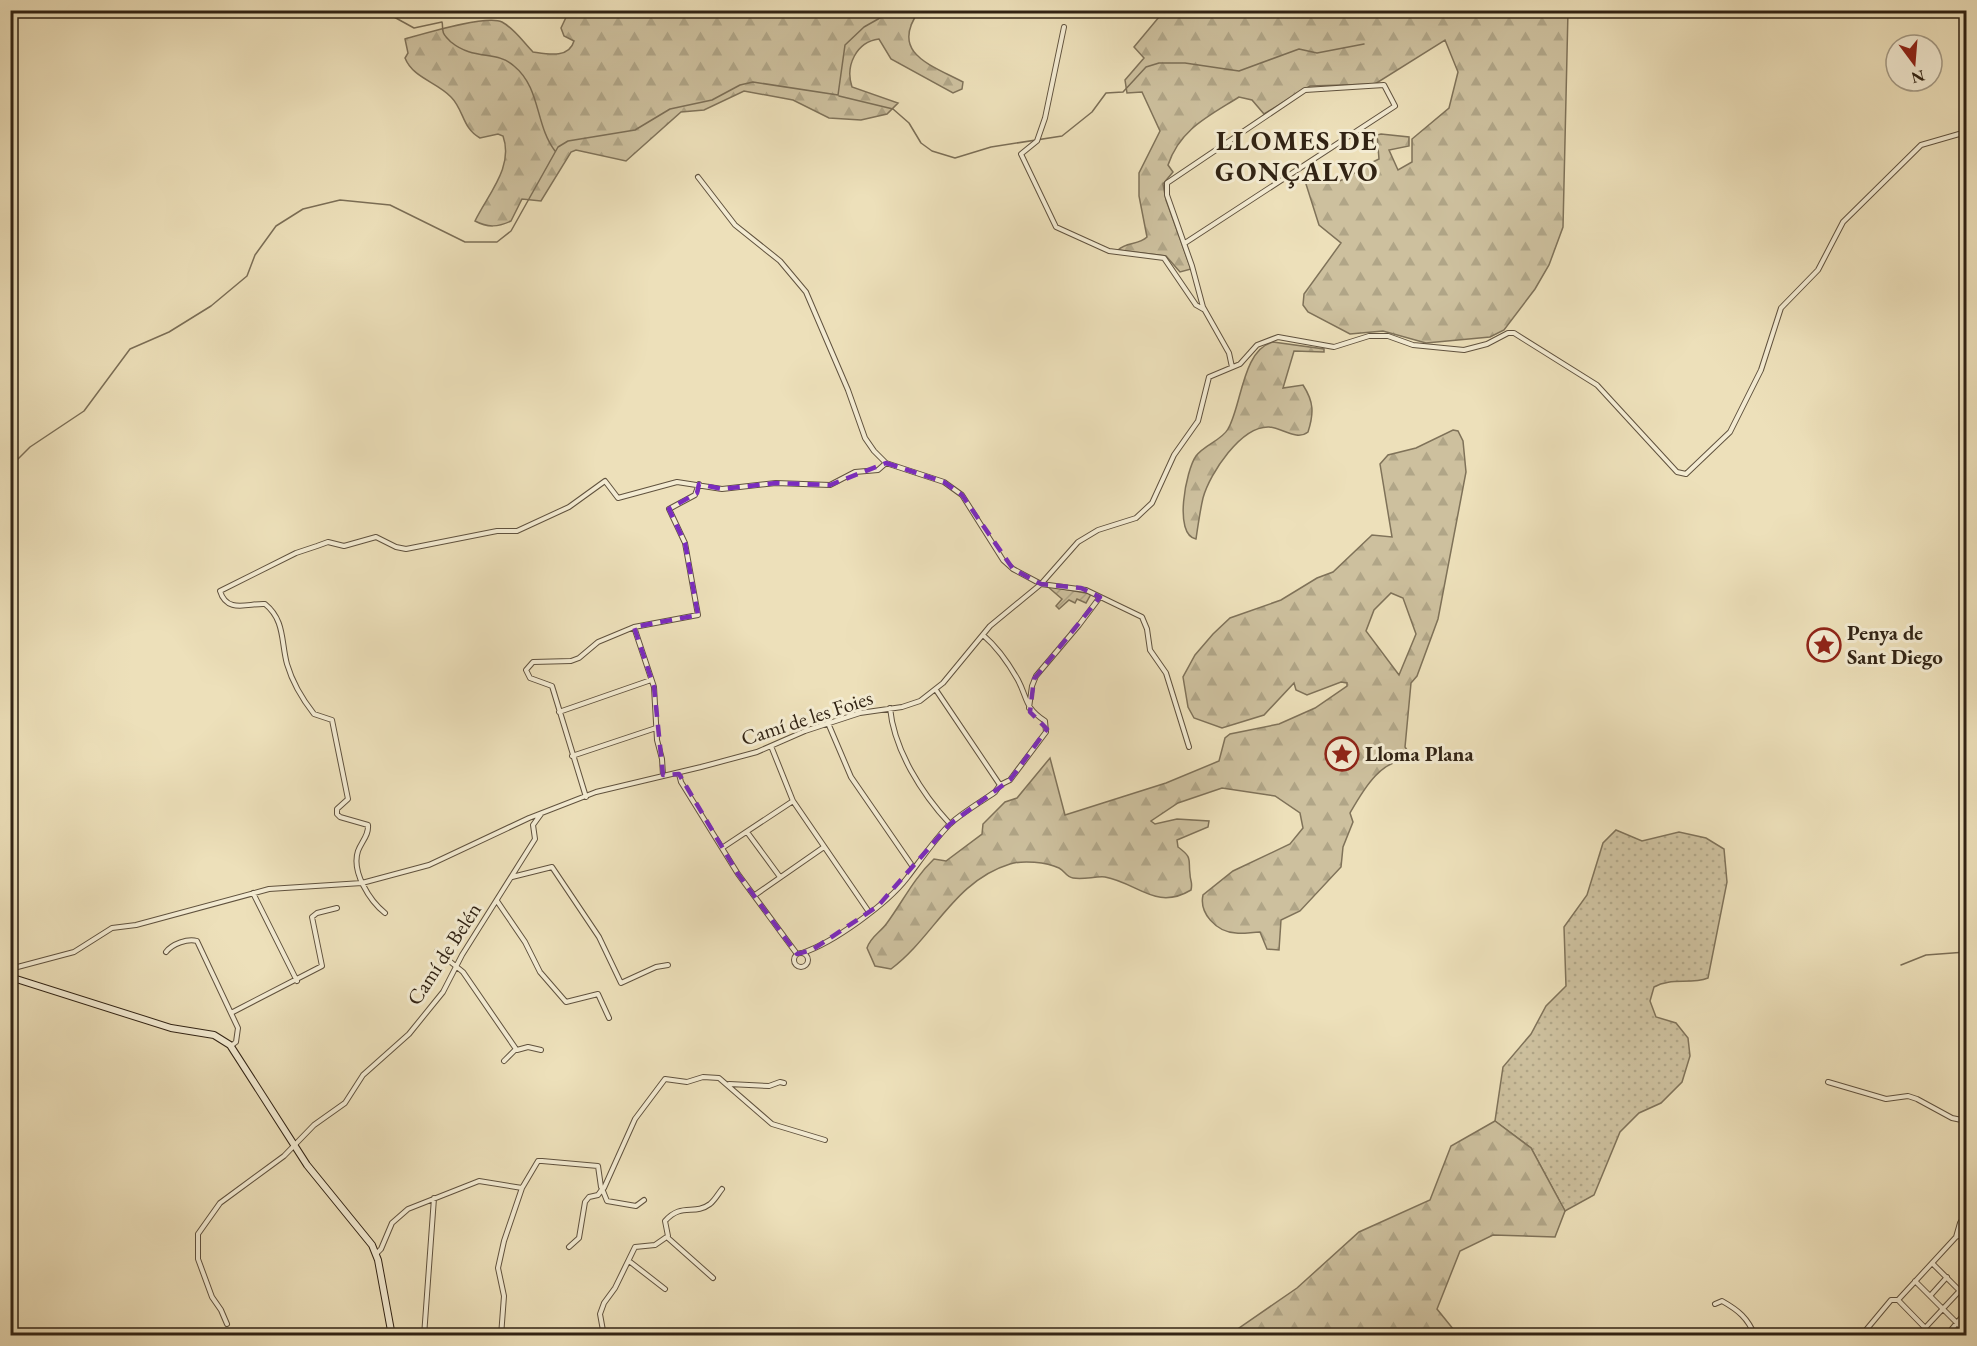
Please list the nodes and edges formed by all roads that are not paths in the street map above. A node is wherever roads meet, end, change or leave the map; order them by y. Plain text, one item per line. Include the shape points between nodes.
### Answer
1 (1064, 27) dead end
2 (1966, 132) edge
3 (698, 177) dead end
4 (1185, 243) junction
5 (1204, 309) junction
6 (1232, 366) junction
7 (886, 463) junction
8 (699, 484) junction
9 (1041, 584) junction
10 (1100, 597) junction
11 (634, 627) junction
12 (983, 635) junction
13 (651, 680) junction
14 (936, 690) junction
15 (890, 708) junction
16 (1029, 708) junction
17 (559, 712) junction
18 (828, 723) junction
19 (656, 728) junction
20 (771, 746) junction
21 (1190, 747) dead end
22 (572, 756) junction
23 (679, 774) junction
24 (663, 775) junction
25 (999, 784) junction
26 (586, 797) junction
27 (793, 801) junction
28 (541, 813) junction
29 (950, 824) junction
30 (747, 832) junction
31 (824, 847) junction
32 (722, 848) junction
33 (913, 867) junction
34 (512, 877) junction
35 (780, 877) junction
36 (362, 882) junction
37 (253, 893) junction
38 (755, 895) junction
39 (497, 901) junction
40 (337, 908) dead end
41 (869, 912) junction
42 (385, 914) dead end
43 (820, 946) junction
44 (437, 951) dead end
45 (166, 952) dead end
46 (800, 954) junction
47 (807, 962) junction
48 (456, 965) junction
49 (669, 965) dead end
50 (10, 969) edge
51 (10, 977) edge
52 (297, 981) junction
53 (231, 1012) junction
54 (609, 1018) dead end
55 (231, 1047) junction
56 (516, 1049) junction
57 (541, 1050) dead end
58 (504, 1061) dead end
59 (1828, 1082) dead end
60 (784, 1083) dead end
61 (728, 1084) junction
62 (1966, 1121) edge
63 (825, 1140) dead end
64 (294, 1146) junction
65 (522, 1188) junction
66 (603, 1189) junction
67 (722, 1189) dead end
68 (434, 1198) junction
69 (644, 1200) dead end
70 (1966, 1213) edge
71 (1959, 1224) junction
72 (1966, 1227) edge
73 (1966, 1233) edge
74 (668, 1238) junction
75 (1956, 1238) junction
76 (569, 1247) dead end
77 (376, 1254) junction
78 (629, 1261) junction
79 (1932, 1263) junction
80 (1947, 1277) junction
81 (713, 1278) dead end
82 (1915, 1281) junction
83 (1966, 1284) edge
84 (665, 1289) dead end
85 (1960, 1291) junction
86 (1930, 1296) junction
87 (1898, 1300) junction
88 (1715, 1304) dead end
89 (1944, 1310) junction
90 (1966, 1312) edge
91 (1957, 1323) junction
92 (227, 1324) dead end
93 (1925, 1328) junction
94 (1966, 1334) edge
95 (392, 1335) edge
96 (424, 1335) edge
97 (501, 1335) edge
98 (604, 1335) edge
99 (1755, 1335) edge
100 (1861, 1335) edge
101 (1933, 1335) edge
102 (1946, 1335) edge

1 - 5 street via 1038,139 1021,153 1056,227 1109,251 1164,258 1196,305
2 - 6 street via 1921,145 1843,222 1818,270 1781,308 1761,370 1730,432 1683,475 1595,383 1514,333 1464,350 1413,345 1388,336 1334,346 1278,337 1263,341 1246,360
3 - 7 street via 735,225 780,261 806,292 866,438
4 - 4 street via 1167,195 1170,179 1305,90 1384,85 1395,106
4 - 5 street
5 - 6 street via 1229,353
6 - 9 street, Camí de les Foies via 1209,377 1198,421 1174,455 1152,503 1136,518 1084,538 1064,555
7 - 8 street via 878,470 855,472 830,485 776,483 723,489
7 - 9 street via 952,487 971,505 1003,560
8 - 11 street via 694,495 669,509 685,543 698,615
8 - 36 street via 677,482 618,498 605,482 570,507 508,533 497,531 406,549 376,537 344,546 328,542 296,553 220,591 229,604 242,608 265,604 270,608 284,637 293,680 314,714 332,720 348,799 337,814 368,825 369,830 357,852
9 - 10 street via 1081,588
9 - 12 street, Camí de les Foies via 993,622
10 - 16 street via 1038,672
10 - 21 street via 1136,613 1145,622 1149,645 1166,673
11 - 13 street
11 - 17 street via 598,642 571,661 540,661 528,666 526,674 530,678 552,686
12 - 14 street, Camí de les Foies
12 - 16 street via 1018,679
13 - 17 street
13 - 19 street
14 - 15 street, Camí de les Foies via 914,703
14 - 25 street
15 - 18 street, Camí de les Foies
15 - 29 street via 917,781
16 - 25 street via 1045,721 1046,732 1010,780
17 - 22 street
18 - 20 street, Camí de les Foies
18 - 33 street via 851,777
19 - 22 street
19 - 24 street
20 - 23 street, Camí de les Foies
20 - 27 street
22 - 26 street
23 - 24 street, Camí de les Foies
23 - 32 street
24 - 26 street, Camí de les Foies
25 - 29 street via 995,792
26 - 28 street, Camí de les Foies
27 - 30 street
27 - 31 street
28 - 34 street, Camí de Belén via 533,825 535,839
28 - 36 street, Camí de les Foies via 445,859
29 - 33 street
30 - 32 street
30 - 35 street
31 - 35 street
31 - 41 street
32 - 38 street
33 - 41 street via 907,878
34 - 39 street, Camí de Belén
34 - 49 street via 552,867 599,937 621,983
35 - 38 street
36 - 37 street, Camí de les Foies via 282,887
36 - 42 street via 373,903
37 - 50 street, Camí de les Foies via 112,928 74,952
37 - 52 street
38 - 46 street
39 - 48 street, Camí de Belén
39 - 54 street via 540,972 566,1002 598,994
40 - 52 street via 312,917 323,964
41 - 43 street
43 - 46 street
43 - 47 street
44 - 48 street
45 - 53 street via 173,946 197,941
46 - 47 street
46 - 47 street via 794,958 796,964 803,966
48 - 56 street
48 - 64 street, Camí de Belén via 442,992 409,1034 363,1075 345,1103
51 - 55 main road via 171,1028 214,1035
52 - 53 street
53 - 55 street via 238,1028
55 - 64 main road
56 - 57 street
56 - 58 street
59 - 62 street via 1886,1099 1908,1096
60 - 61 street
61 - 63 street via 772,1124
61 - 66 street via 708,1077 687,1082 667,1078 661,1082 635,1119
64 - 77 main road
64 - 92 street, Camí de Belén via 220,1203 198,1234 198,1259
65 - 66 street via 538,1161 543,1161 598,1166
65 - 68 street via 479,1181
65 - 97 street via 498,1268 504,1296
66 - 69 street via 607,1201 617,1204 636,1206
66 - 76 street via 585,1202 579,1238
67 - 74 street via 711,1204 674,1212 665,1221
68 - 77 street via 395,1218
68 - 96 street
70 - 71 street
71 - 72 street
71 - 73 street
71 - 75 street
73 - 75 street
74 - 78 street via 655,1245 635,1247
74 - 81 street
75 - 79 street
77 - 95 main road
78 - 84 street
78 - 98 street via 600,1314
79 - 80 street
79 - 82 street
80 - 85 street
80 - 86 street
82 - 86 street
82 - 87 street
83 - 85 street
85 - 89 street
86 - 89 street
87 - 93 street
87 - 100 street via 1892,1300
88 - 99 street via 1722,1301 1749,1320
89 - 91 street
89 - 93 street
90 - 91 street
91 - 94 street
91 - 102 street
93 - 101 street

